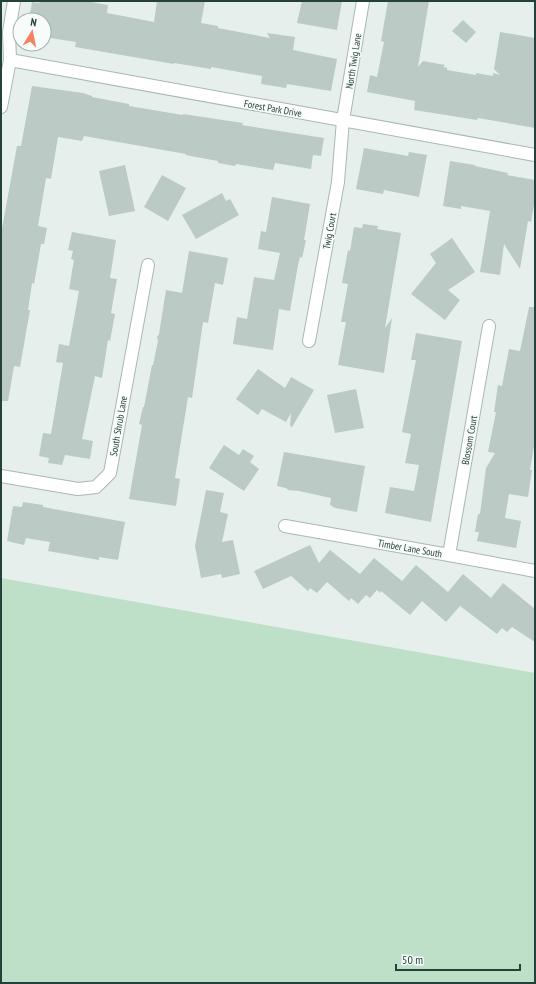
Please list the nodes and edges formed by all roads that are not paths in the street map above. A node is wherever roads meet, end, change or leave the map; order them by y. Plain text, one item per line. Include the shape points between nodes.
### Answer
1 (14, 1) edge
2 (363, 1) edge
3 (10, 60) junction
4 (1, 107) edge
5 (343, 120) junction
6 (535, 155) edge
7 (148, 265) dead end
8 (489, 326) dead end
9 (309, 341) dead end
10 (1, 476) edge
11 (285, 526) dead end
12 (449, 554) junction
13 (535, 571) edge

1 - 3 street via 8,32
2 - 5 street, North Twig Lane
3 - 4 street
3 - 5 street, Forest Park Drive
5 - 6 street, Forest Park Drive
5 - 9 street, Twig Court via 338,182
7 - 10 street, South Shrub Lane via 110,473 96,488 78,489
8 - 12 street, Blossom Court
11 - 12 street, Timber Lane South
12 - 13 street, Timber Lane South

